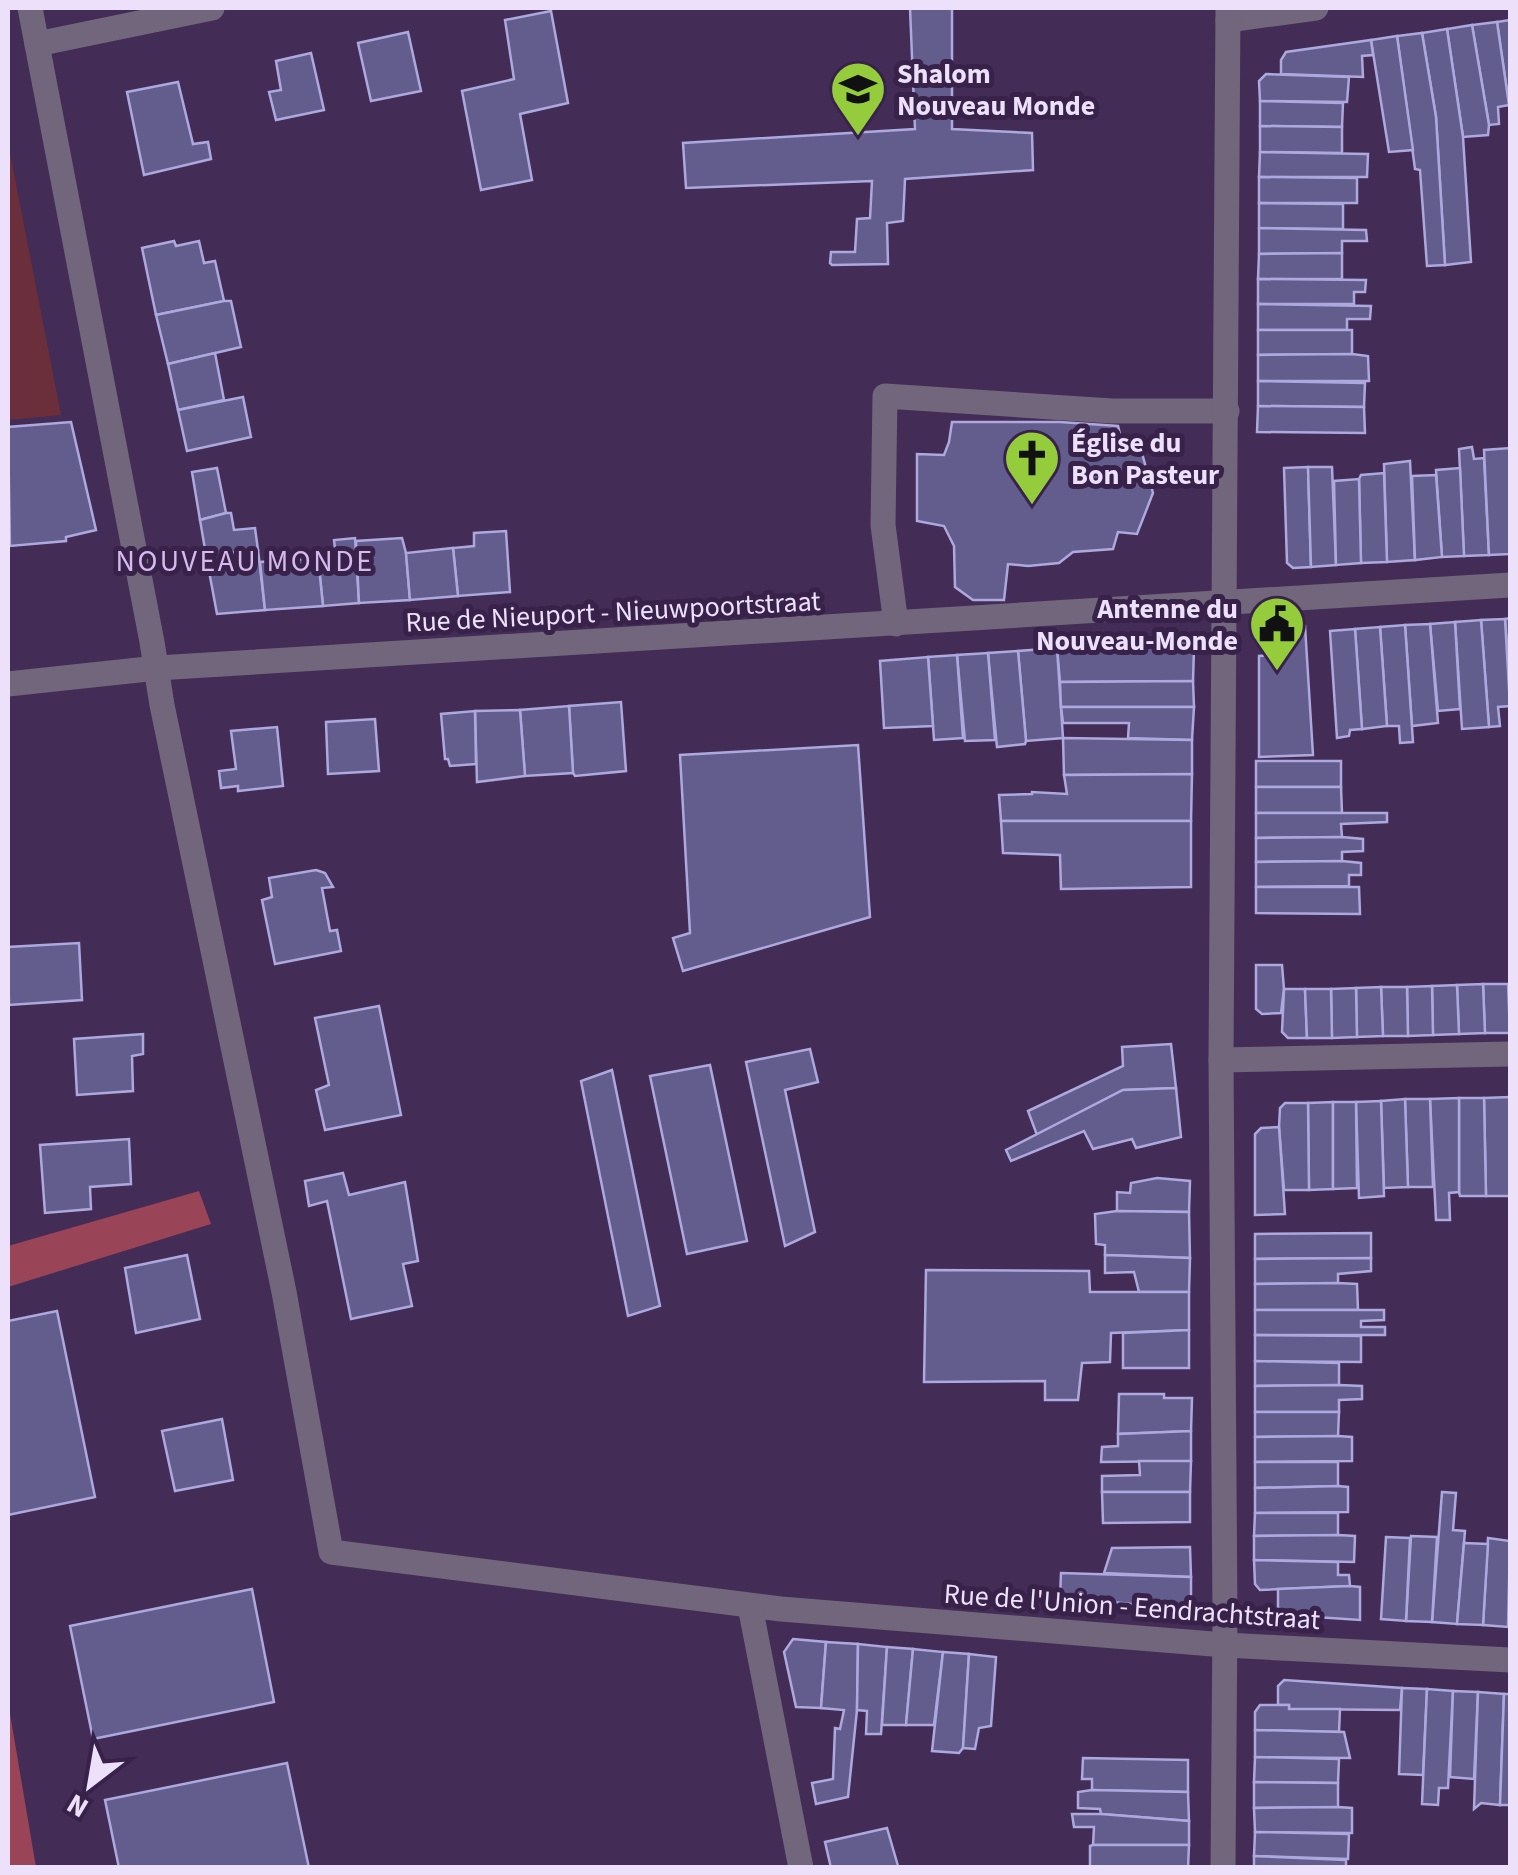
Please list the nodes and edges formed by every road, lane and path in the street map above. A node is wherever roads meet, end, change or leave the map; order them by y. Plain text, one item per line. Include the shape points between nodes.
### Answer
1 (30, 8) edge
2 (212, 8) edge
3 (1316, 8) edge
4 (1228, 14) edge
5 (37, 44) junction
6 (1226, 411) junction
7 (1510, 585) edge
8 (1223, 602) junction
9 (896, 624) junction
10 (157, 668) junction
11 (8, 684) edge
12 (1510, 1054) edge
13 (1221, 1060) junction
14 (750, 1606) junction
15 (1225, 1645) junction
16 (1510, 1660) edge
17 (802, 1868) edge
18 (1223, 1868) edge

1 - 5 street
2 - 5 street
3 - 4 street
4 - 6 street
5 - 10 street
6 - 8 street
6 - 9 street via 1112,412 885,396 884,525
7 - 8 street, Rue de Nieuport - Nieuwpoortstraat
8 - 9 street, Rue de Nieuport - Nieuwpoortstraat
8 - 13 street
9 - 10 street, Rue de Nieuport - Nieuwpoortstraat
10 - 11 street, Rue de Nieuport - Nieuwpoortstraat
10 - 14 street, Rue de l'Union - Eendrachtstraat via 331,1552
12 - 13 street
13 - 15 street
14 - 15 street, Rue de l'Union - Eendrachtstraat
14 - 17 street
15 - 16 street, Rue de l'Union - Eendrachtstraat
15 - 18 street

